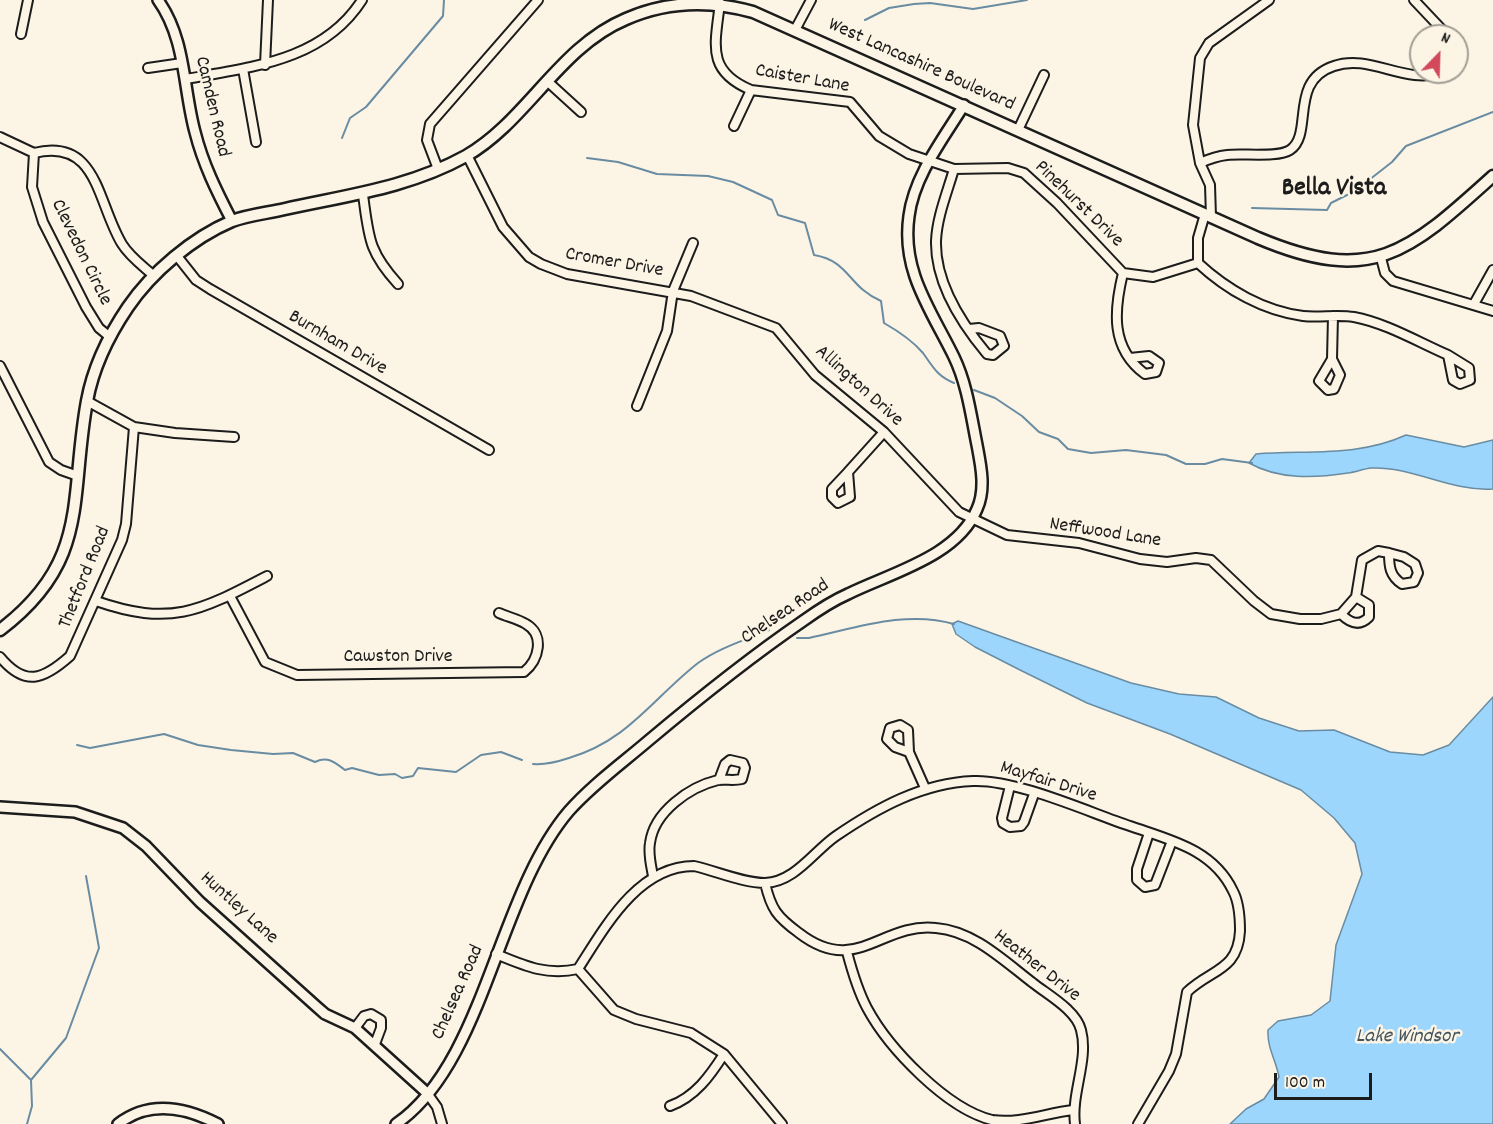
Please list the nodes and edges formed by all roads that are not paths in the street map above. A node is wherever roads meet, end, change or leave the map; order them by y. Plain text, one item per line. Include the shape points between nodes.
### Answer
1 (28, 0) edge
2 (159, 0) edge
3 (268, 0) edge
4 (362, 0) edge
5 (538, 0) edge
6 (811, 0) edge
7 (1269, 0) edge
8 (1414, 0) edge
9 (720, 3) junction
10 (1437, 24) edge
11 (795, 30) junction
12 (21, 34) dead end
13 (182, 63) junction
14 (265, 65) junction
15 (148, 68) dead end
16 (243, 69) junction
17 (1409, 74) edge
18 (1044, 75) dead end
19 (186, 79) junction
20 (547, 81) junction
21 (751, 90) junction
22 (964, 105) junction
23 (581, 112) dead end
24 (734, 126) dead end
25 (1018, 130) junction
26 (0, 137) edge
27 (256, 142) dead end
28 (34, 153) junction
29 (467, 155) junction
30 (929, 162) junction
31 (1200, 163) junction
32 (438, 169) junction
33 (954, 169) junction
34 (1493, 176) edge
35 (363, 195) junction
36 (1208, 215) junction
37 (232, 221) junction
38 (693, 243) dead end
39 (177, 256) junction
40 (1381, 258) junction
41 (1198, 263) junction
42 (1493, 270) edge
43 (1123, 273) junction
44 (154, 276) junction
45 (398, 284) dead end
46 (673, 291) junction
47 (1474, 304) junction
48 (1493, 311) edge
49 (1333, 316) junction
50 (969, 328) junction
51 (110, 337) junction
52 (1448, 355) dead end
53 (1130, 358) dead end
54 (1332, 359) dead end
55 (0, 366) edge
56 (87, 400) junction
57 (637, 406) dead end
58 (134, 427) junction
59 (884, 432) junction
60 (234, 437) dead end
61 (489, 450) dead end
62 (848, 472) dead end
63 (78, 476) junction
64 (972, 519) junction
65 (1389, 553) junction
66 (267, 576) dead end
67 (230, 596) junction
68 (1356, 597) junction
69 (96, 601) junction
70 (499, 614) dead end
71 (1341, 614) junction
72 (0, 630) edge
73 (0, 657) edge
74 (909, 752) dead end
75 (719, 780) dead end
76 (1010, 786) junction
77 (925, 788) junction
78 (1034, 794) junction
79 (0, 807) edge
80 (1149, 833) junction
81 (1172, 841) junction
82 (653, 876) junction
83 (765, 883) junction
84 (847, 952) junction
85 (496, 954) junction
86 (578, 969) junction
87 (355, 1028) junction
88 (375, 1044) junction
89 (724, 1054) junction
90 (427, 1093) junction
91 (670, 1106) dead end
92 (1073, 1110) junction
93 (118, 1124) edge
94 (218, 1124) edge
95 (396, 1124) edge
96 (442, 1124) edge
97 (782, 1124) edge
98 (1075, 1124) edge
99 (1138, 1124) edge

1 - 12 street
2 - 13 street, Camden Road via 175,29
3 - 14 street
4 - 14 street via 348,20 326,37 298,54
5 - 32 street via 430,124 427,140
6 - 11 street
7 - 31 street via 1209,43 1200,58 1193,125
8 - 10 street
9 - 11 main road, West Lancashire Boulevard
9 - 20 main road, West Lancashire Boulevard via 668,6 622,21 592,39
9 - 21 street, Caister Lane via 716,36 720,69 730,80
11 - 22 main road, West Lancashire Boulevard
13 - 15 street
13 - 19 street, Camden Road
14 - 16 street
16 - 19 street
16 - 27 street
17 - 31 street via 1345,62 1327,68 1310,83 1292,149 1227,155
18 - 25 street
19 - 37 street, Camden Road via 195,131 208,173
20 - 23 street
20 - 29 main road, West Lancashire Boulevard via 496,133
21 - 24 street
21 - 30 street, Caister Lane via 850,102 890,145
22 - 25 main road, West Lancashire Boulevard
22 - 30 street, Chelsea Road
25 - 36 main road, West Lancashire Boulevard
26 - 28 street
28 - 44 street via 49,149 80,158 90,170 122,245
28 - 51 street, Clevedon Circle via 32,187 43,222 86,307
29 - 32 main road, West Lancashire Boulevard
29 - 46 street, Cromer Drive via 504,227 519,248 541,264 615,284
30 - 33 street, Pinehurst Drive
30 - 64 street, Chelsea Road via 909,215 908,244 913,276 924,304 955,358 968,395 983,490
31 - 36 street via 1210,185
32 - 35 main road, West Lancashire Boulevard via 409,183
33 - 43 street, Pinehurst Drive via 1000,168 1024,173
33 - 50 street via 938,225 936,256 943,283
34 - 40 main road, West Lancashire Boulevard via 1430,231
35 - 37 main road, West Lancashire Boulevard
35 - 45 street via 371,247
36 - 40 main road, West Lancashire Boulevard via 1291,252 1325,261
36 - 41 street via 1198,238
37 - 39 main road, West Lancashire Boulevard
38 - 46 street
39 - 44 main road, West Lancashire Boulevard
39 - 61 street, Burnham Drive via 196,280 210,289
40 - 47 street via 1385,273 1393,281
41 - 43 street, Pinehurst Drive via 1153,277
41 - 49 street via 1218,282 1274,310
42 - 47 street
43 - 53 street via 1116,323
44 - 51 main road, West Lancashire Boulevard via 129,305
46 - 57 street via 667,331
46 - 59 street, Allington Drive via 776,328 815,375
47 - 48 street
49 - 52 street via 1380,325
49 - 54 street
50 - 50 street via 987,354 993,355 1004,346 1000,336
51 - 56 main road, West Lancashire Boulevard
55 - 63 street via 49,462
56 - 58 street
56 - 63 main road, West Lancashire Boulevard
58 - 60 street
58 - 69 street, Thetford Road via 126,524
59 - 62 street
59 - 64 street, Allington Drive via 948,502
63 - 72 main road, West Lancashire Boulevard via 73,523 59,564 26,610
64 - 71 street, Neffwood Lane via 1007,535 1079,543 1140,559 1210,560 1271,614 1300,619
64 - 85 street, Chelsea Road via 955,539 932,554 843,596 771,643 597,783 568,813 543,852
65 - 65 street via 1390,571 1395,579 1402,584 1414,582 1416,564
65 - 68 street via 1378,551 1362,560
66 - 67 street
67 - 69 street via 176,615 121,610
67 - 70 street, Cawston Drive via 265,662 297,675 524,672 538,649 536,634 527,624
68 - 71 street
68 - 71 street via 1369,605 1369,617 1360,623 1350,623
69 - 73 street, Thetford Road via 70,656 56,669 36,677 23,677 11,671
74 - 77 street
75 - 82 street via 687,794 662,816 649,847
76 - 77 street, Mayfair Drive via 976,780
76 - 78 street, Mayfair Drive
76 - 78 street via 1002,818 1010,827 1024,822
77 - 83 street, Mayfair Drive via 890,803 834,837 785,878
78 - 80 street, Mayfair Drive
79 - 87 street, Huntley Lane via 75,813 123,828 316,1007
80 - 81 street, Mayfair Drive
80 - 81 street via 1137,869 1137,880 1145,886 1155,885 1160,877
81 - 99 street, Mayfair Drive via 1199,851 1226,876 1236,897 1239,948 1226,966 1187,992 1176,1054
82 - 83 street via 694,866
82 - 86 street via 609,921
83 - 84 street via 770,905 783,922 828,950
84 - 92 street via 867,1009 905,1058 948,1099 992,1120 1012,1123
84 - 92 street, Heather Drive via 914,928 933,927 990,949 1069,1011 1081,1027 1084,1041
85 - 86 street via 544,972
85 - 90 street, Chelsea Road via 454,1052
86 - 89 street via 614,1010 692,1033
87 - 88 street, Huntley Lane
87 - 88 street via 364,1016 371,1014 381,1020
88 - 90 street, Huntley Lane
89 - 91 street via 696,1090
89 - 97 street
90 - 95 street, Chelsea Road
90 - 96 street
92 - 98 street, Heather Drive
93 - 94 street via 149,1108 171,1108

